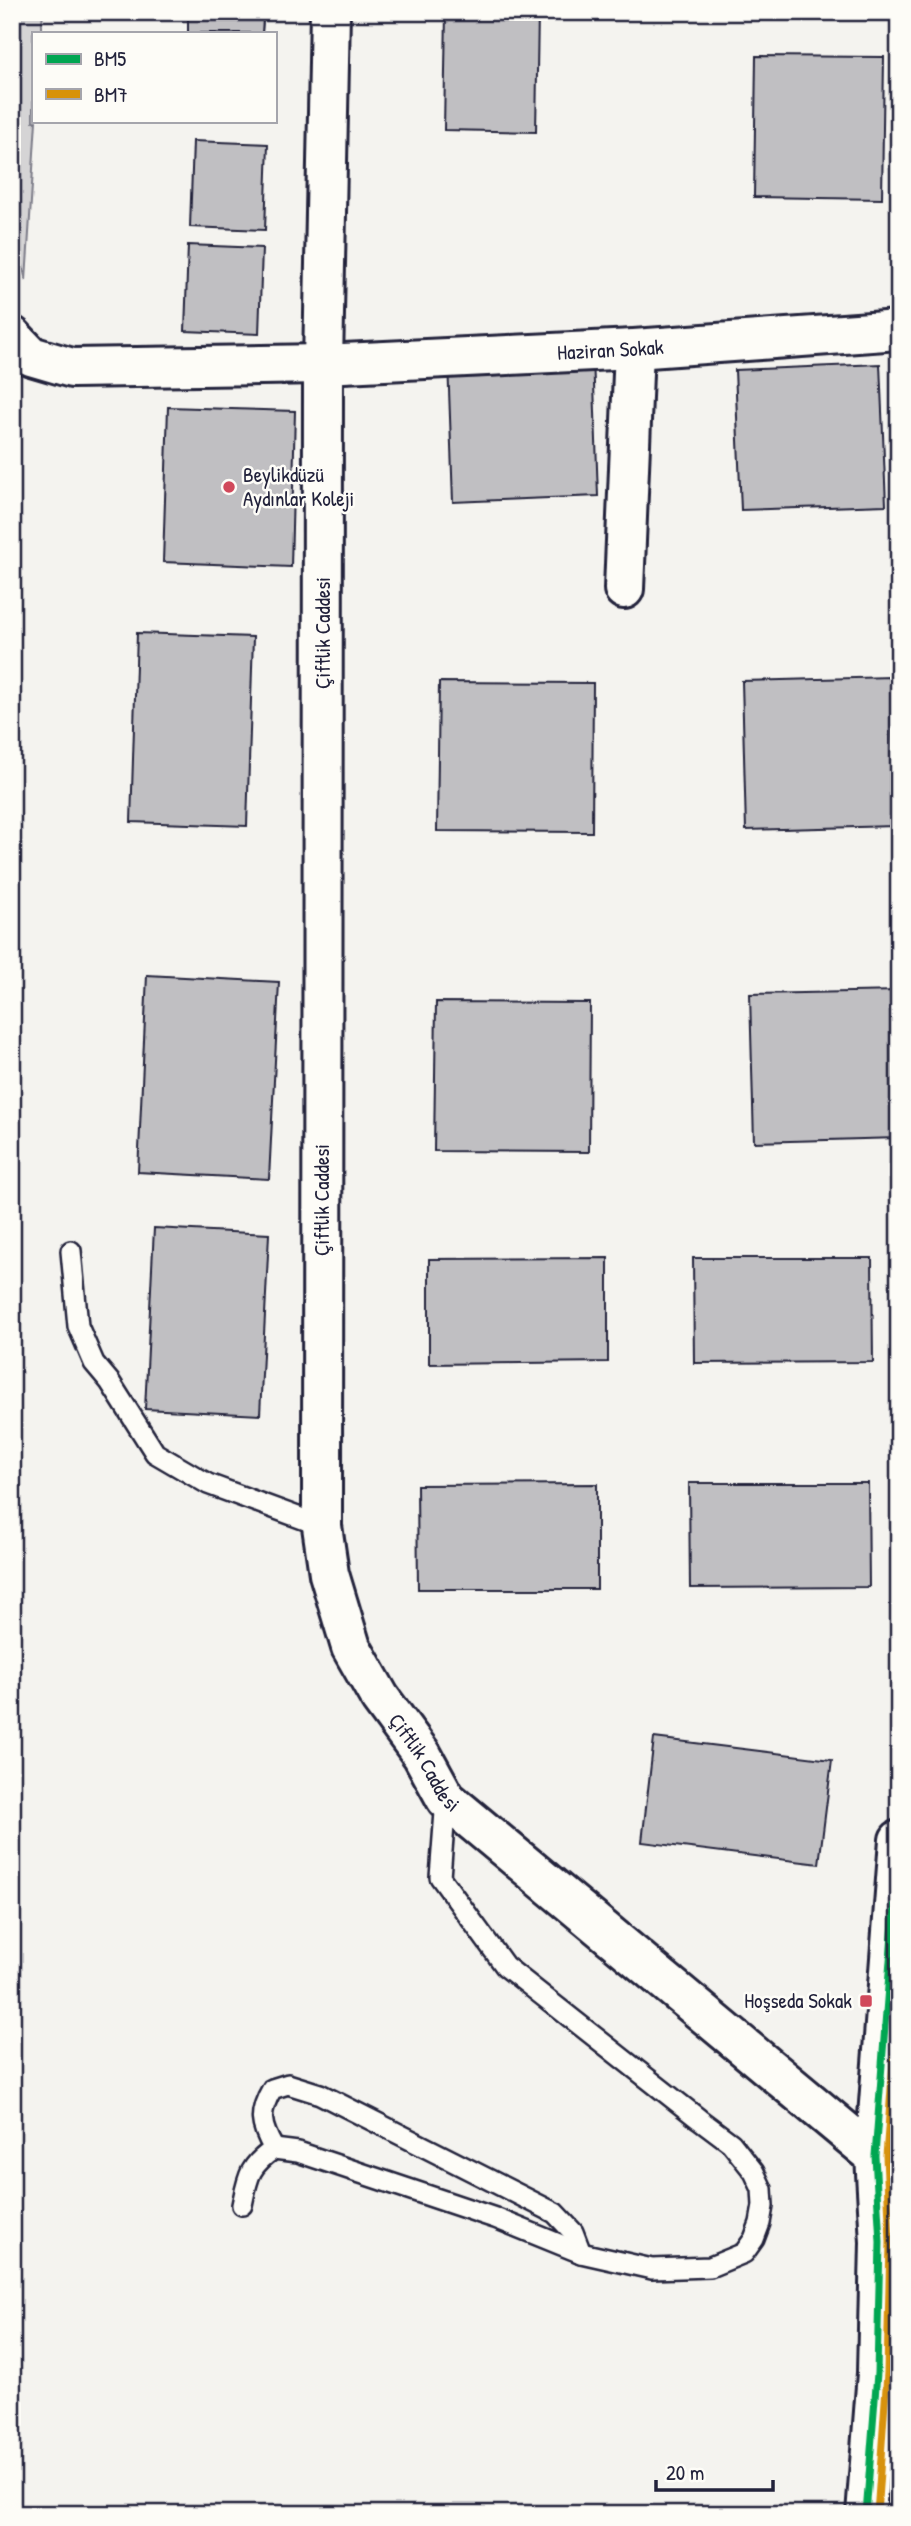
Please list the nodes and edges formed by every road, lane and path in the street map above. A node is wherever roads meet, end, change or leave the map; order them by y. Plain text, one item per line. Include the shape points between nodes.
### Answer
1 (330, 12) edge
2 (899, 330) edge
3 (12, 336) edge
4 (634, 349) junction
5 (323, 364) junction
6 (624, 589) dead end
7 (71, 1251) dead end
8 (322, 1527) junction
9 (446, 1799) junction
10 (899, 1840) edge
11 (274, 2149) junction
12 (875, 2156) junction
13 (243, 2205) dead end
14 (889, 2242) edge
15 (581, 2253) junction
16 (866, 2514) edge

1 - 5 street, Çiftlik Caddesi
2 - 4 street, Haziran Sokak
3 - 5 street, Haziran Sokak via 31,356 72,368
4 - 5 street, Haziran Sokak
4 - 6 street
5 - 8 street, Çiftlik Caddesi
7 - 8 lane via 78,1326 94,1363 155,1453 208,1484
8 - 9 street, Çiftlik Caddesi via 329,1574 351,1647
9 - 12 street, Çiftlik Caddesi
9 - 15 lane via 440,1877 505,1966 731,2143 762,2189 763,2206 754,2239 744,2253 710,2267 652,2269
10 - 12 street
11 - 13 lane via 257,2161 248,2176
11 - 15 lane via 298,2152 495,2218
11 - 15 lane via 262,2123 262,2105 272,2089 288,2084 320,2094 555,2213 573,2232
12 - 14 street
14 - 16 street

